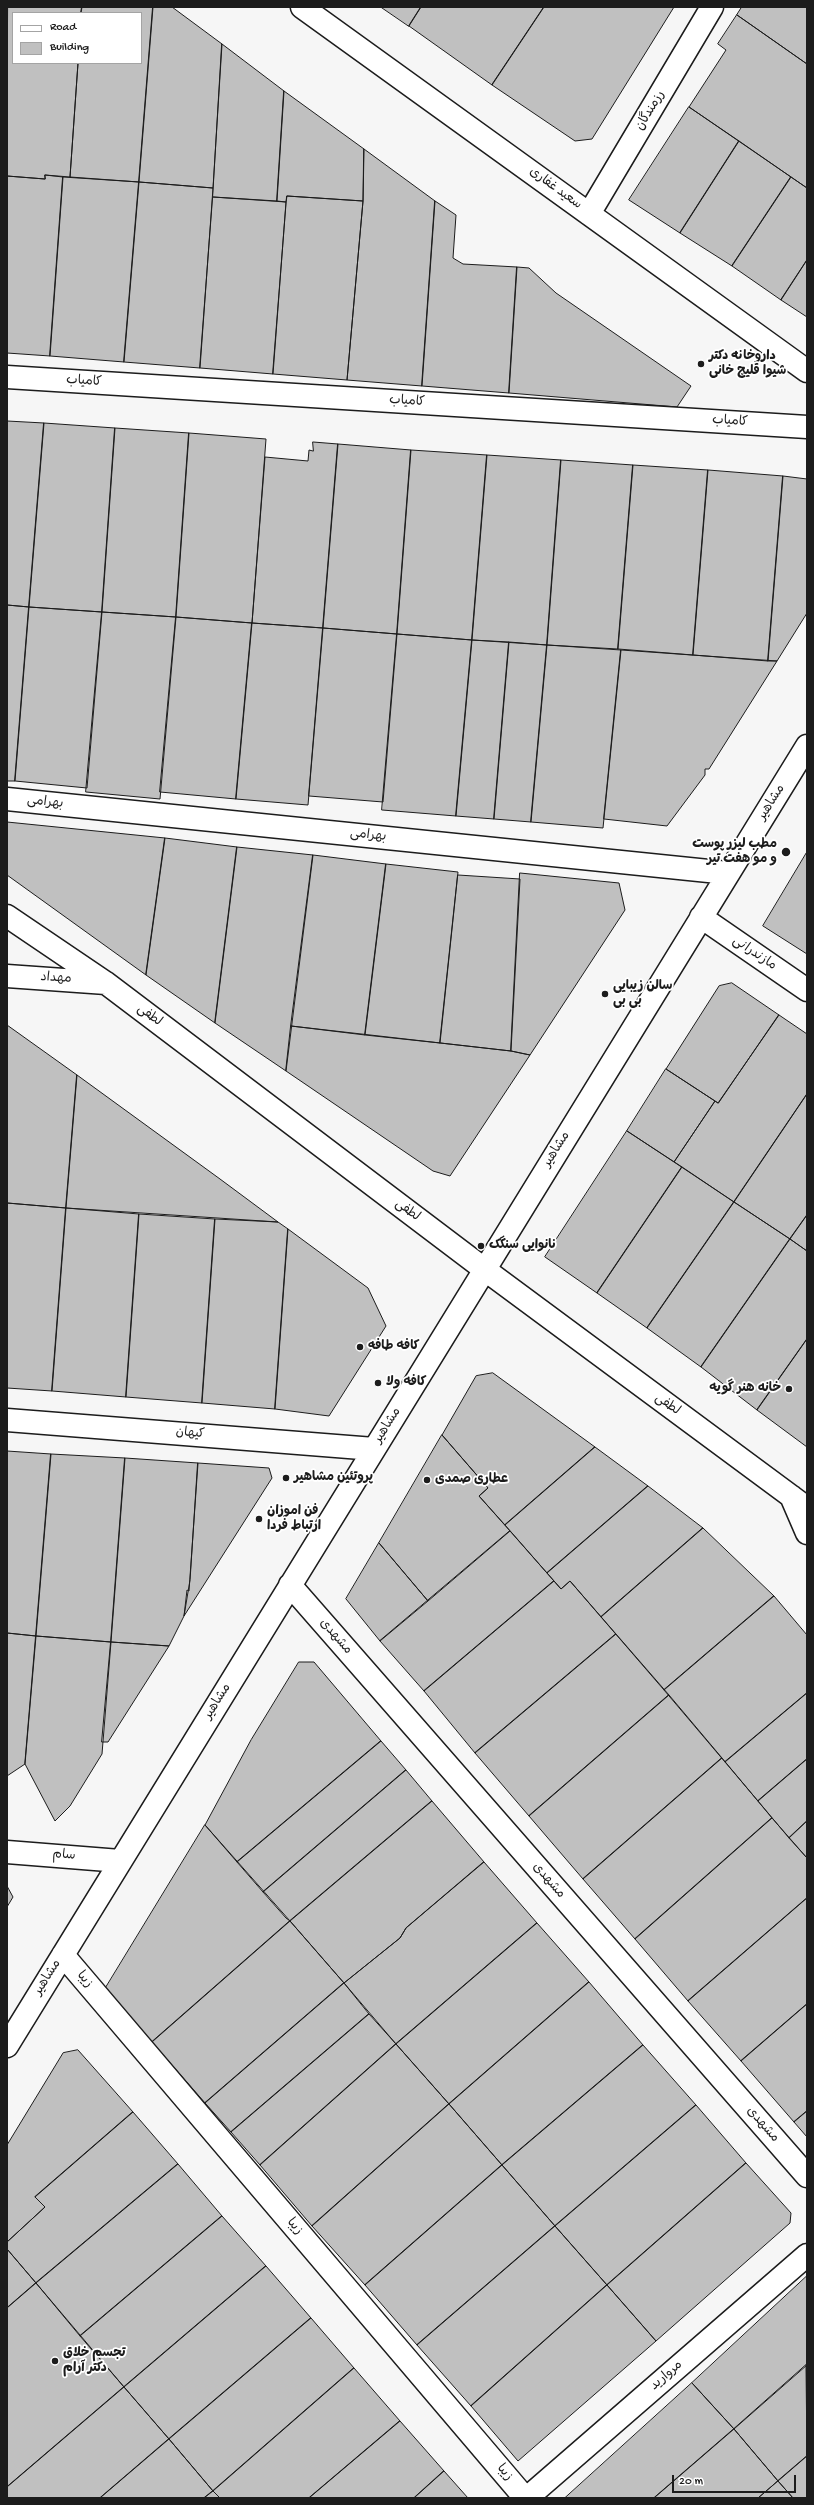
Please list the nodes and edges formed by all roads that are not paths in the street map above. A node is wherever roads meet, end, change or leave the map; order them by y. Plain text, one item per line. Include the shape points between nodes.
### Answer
1 (302, 7) edge
2 (712, 7) edge
3 (590, 214) junction
4 (807, 371) edge
5 (7, 377) edge
6 (807, 427) edge
7 (807, 746) edge
8 (7, 799) edge
9 (728, 873) junction
10 (7, 916) edge
11 (701, 917) junction
12 (7, 976) edge
13 (106, 983) junction
14 (807, 990) edge
15 (484, 1269) junction
16 (7, 1420) edge
17 (374, 1449) junction
18 (799, 1502) edge
19 (807, 1533) edge
20 (290, 1585) junction
21 (7, 1852) edge
22 (120, 1861) junction
23 (63, 1955) junction
24 (7, 2046) edge
25 (807, 2176) edge
26 (807, 2255) edge
27 (526, 2498) edge

1 - 3 street, سعید غفاری
2 - 3 street, رزمندگان
3 - 4 street, سعید غفاری
5 - 6 street, کامیاب
7 - 9 street, مشاهیر
8 - 9 street, بهرامی
9 - 11 street, مشاهیر
10 - 13 street, لطفی
11 - 14 street, مازندرانی
11 - 15 street, مشاهیر
12 - 13 street, مهداد
13 - 15 street, لطفی
15 - 17 street, مشاهیر
15 - 18 street, لطفی
16 - 17 street, کیهان
17 - 20 street, مشاهیر
18 - 19 street
20 - 22 street, مشاهیر
20 - 25 street, مشهدی
21 - 22 street, سام
22 - 23 street, مشاهیر
23 - 24 street, مشاهیر
23 - 27 street, زیبا
26 - 27 street, مروارید

